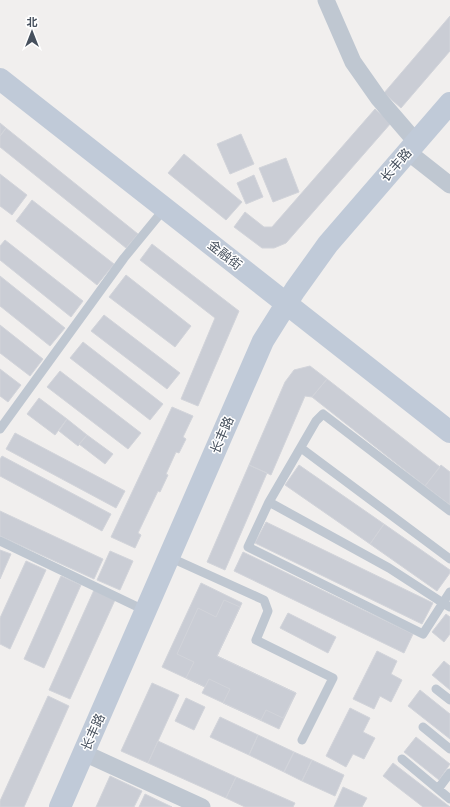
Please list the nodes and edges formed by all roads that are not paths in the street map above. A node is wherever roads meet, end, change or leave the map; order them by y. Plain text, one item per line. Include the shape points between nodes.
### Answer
1 (326, 0) edge
2 (0, 79) edge
3 (450, 103) edge
4 (412, 147) junction
5 (450, 185) edge
6 (165, 208) junction
7 (287, 304) junction
8 (0, 429) edge
9 (450, 432) edge
10 (301, 448) junction
11 (270, 502) junction
12 (450, 511) edge
13 (0, 541) edge
14 (169, 557) junction
15 (450, 559) edge
16 (450, 592) edge
17 (447, 605) edge
18 (146, 611) junction
19 (436, 689) dead end
20 (450, 700) edge
21 (423, 727) dead end
22 (302, 740) dead end
23 (450, 749) edge
24 (84, 753) junction
25 (402, 760) dead end
26 (450, 773) edge
27 (438, 789) junction
28 (450, 799) edge
29 (60, 807) edge
30 (202, 807) edge

1 - 4 street via 353,62
2 - 6 street, 金融街
3 - 4 street, 长丰路
4 - 5 street
4 - 7 street, 长丰路 via 328,244
6 - 7 street, 金融街
6 - 8 lane via 124,258
7 - 9 street, 金融街
7 - 14 street, 长丰路 via 263,341
10 - 11 lane
10 - 12 lane via 316,421 323,414
10 - 15 lane
11 - 17 lane via 389,568
11 - 17 lane via 248,547 423,634
13 - 18 lane
14 - 18 street, 长丰路
14 - 22 lane via 264,600 268,611 256,640 333,678
16 - 17 lane
18 - 24 street, 长丰路
19 - 20 lane
21 - 23 lane
24 - 29 street, 长丰路
24 - 30 street
25 - 27 lane
26 - 27 lane
27 - 28 lane

